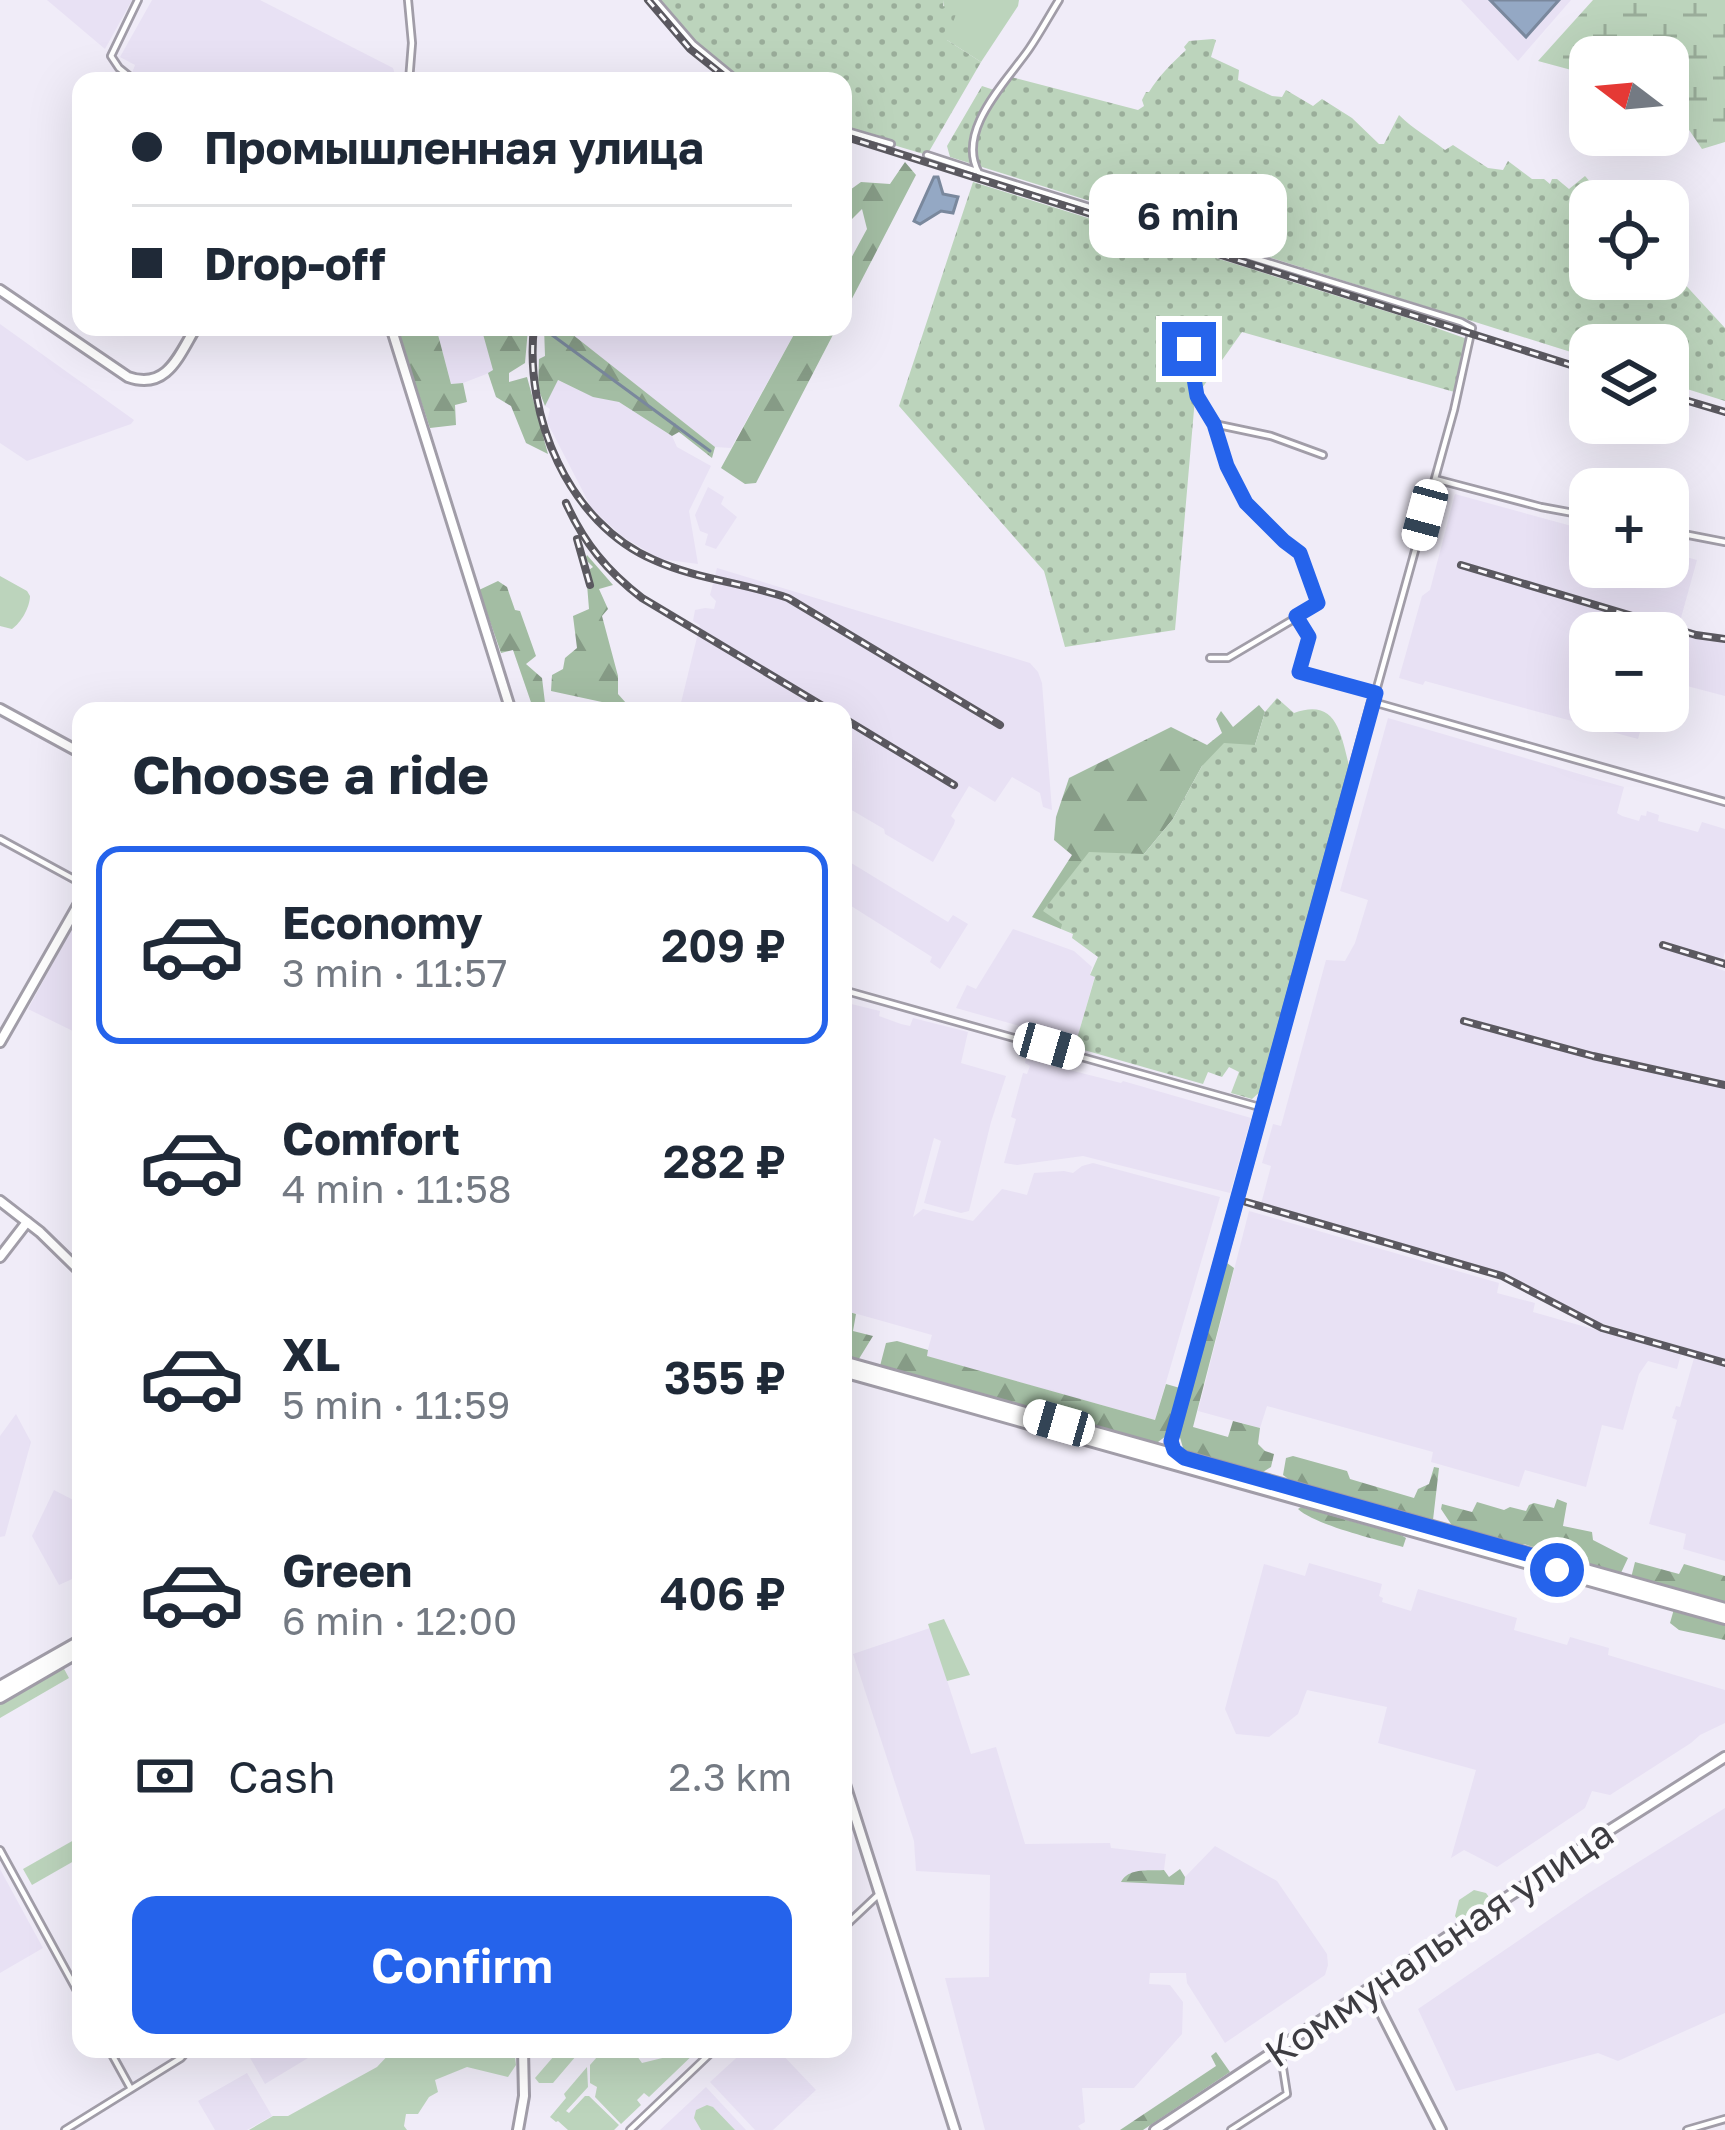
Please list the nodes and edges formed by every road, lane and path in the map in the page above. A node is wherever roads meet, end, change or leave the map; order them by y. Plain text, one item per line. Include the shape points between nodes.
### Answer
1 (138, 0) edge
2 (408, 0) edge
3 (655, 0) edge
4 (1059, 0) edge
5 (124, 72) edge
6 (410, 72) edge
7 (727, 72) edge
8 (852, 133) edge
9 (891, 144) dead end
10 (927, 155) dead end
11 (976, 171) junction
12 (0, 290) edge
13 (190, 336) edge
14 (394, 336) edge
15 (1189, 349) dead end
16 (1214, 424) junction
17 (1323, 455) dead end
18 (1435, 479) junction
19 (1569, 512) edge
20 (1689, 535) edge
21 (1725, 542) edge
22 (1296, 616) junction
23 (1210, 658) dead end
24 (1375, 698) junction
25 (508, 702) edge
26 (0, 709) edge
27 (72, 748) edge
28 (1725, 802) edge
29 (0, 839) edge
30 (72, 878) edge
31 (72, 916) edge
32 (852, 993) edge
33 (0, 1042) edge
34 (1263, 1108) junction
35 (0, 1198) edge
36 (28, 1220) junction
37 (0, 1257) edge
38 (72, 1261) edge
39 (852, 1369) edge
40 (1168, 1452) junction
41 (1273, 1487) junction
42 (1725, 1613) edge
43 (72, 1650) edge
44 (72, 1651) edge
45 (0, 1688) edge
46 (0, 1697) edge
47 (1725, 1757) edge
48 (852, 1807) edge
49 (0, 1850) edge
50 (879, 1894) junction
51 (852, 1920) edge
52 (72, 1982) edge
53 (1370, 1990) junction
54 (1280, 2048) junction
55 (114, 2058) edge
56 (181, 2058) edge
57 (525, 2058) edge
58 (706, 2058) edge
59 (131, 2089) junction
60 (1725, 2119) edge
61 (64, 2130) edge
62 (520, 2130) edge
63 (630, 2130) edge
64 (955, 2130) edge
65 (1155, 2130) edge
66 (1231, 2130) edge
67 (1441, 2130) edge
68 (1687, 2130) edge

1 - 5 street via 111,56
2 - 6 street
3 - 7 street
4 - 11 street via 987,105
8 - 9 street
10 - 11 street
11 - 18 street via 1472,328
12 - 13 street via 138,381 164,374
14 - 25 street
15 - 16 street via 1197,396
16 - 17 street
16 - 22 street via 1246,503 1300,553 1318,603
18 - 19 street
18 - 24 street
20 - 21 street
22 - 23 street via 1228,658
22 - 24 street via 1309,637 1302,674
24 - 28 street
24 - 34 street
26 - 27 street
29 - 30 street
31 - 33 street
32 - 34 street
34 - 40 street
35 - 36 street
36 - 37 street
36 - 38 street
39 - 40 main road
40 - 41 main road
40 - 41 main road
41 - 42 main road
43 - 45 main road
44 - 46 main road
47 - 53 street, Коммунальная улица
48 - 50 street
49 - 52 street
50 - 51 street
50 - 64 street
53 - 54 street, Коммунальная улица
53 - 67 street
54 - 65 street, Коммунальная улица
54 - 66 street via 1286,2094
55 - 59 street
56 - 59 street
57 - 62 street
58 - 63 street
59 - 61 street
60 - 68 street

